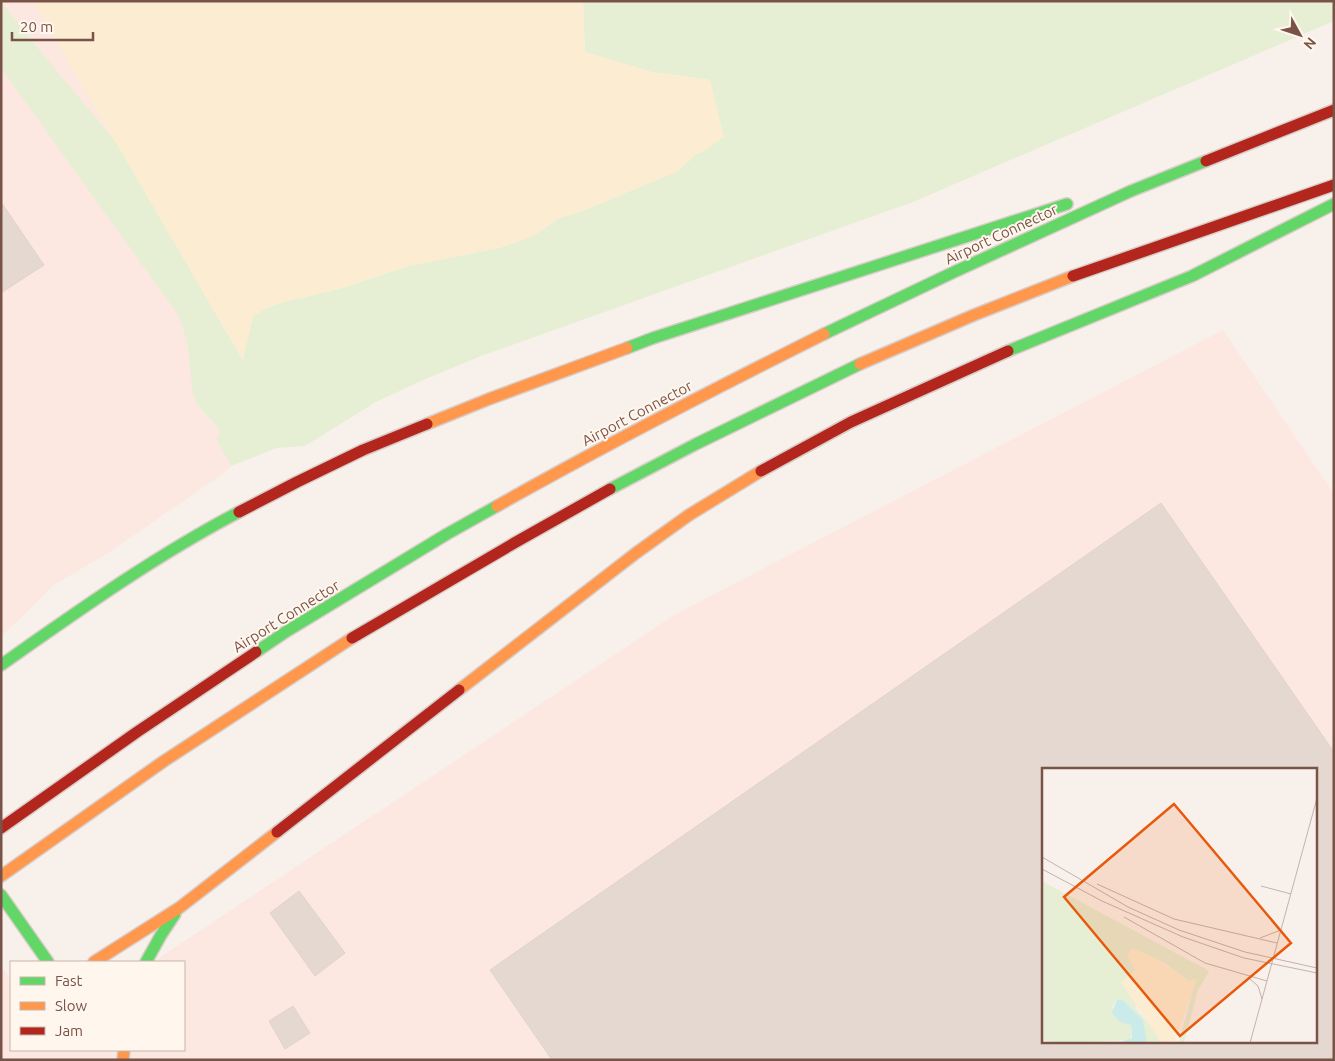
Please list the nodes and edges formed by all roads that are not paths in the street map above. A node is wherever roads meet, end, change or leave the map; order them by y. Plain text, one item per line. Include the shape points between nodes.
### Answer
1 (1334, 110) edge
2 (1232, 150) junction
3 (1334, 185) edge
4 (1099, 193) dead end
5 (1080, 199) dead end
6 (1334, 204) edge
7 (2, 663) edge
8 (1, 828) edge
9 (1, 876) edge
10 (1, 895) edge
11 (179, 908) junction
12 (47, 961) edge
13 (96, 961) edge
14 (147, 961) edge

1 - 2 main road, Airport Connector
2 - 4 main road
2 - 8 main road, Airport Connector via 1131,191 846,323 543,480 288,631
3 - 9 main road via 1066,278 983,311 876,356 604,492 339,646 164,761
5 - 7 main road via 653,338 363,450 232,516 164,555
6 - 11 main road via 1192,276 1010,350 867,415 742,482 636,553
10 - 12 main road
11 - 13 main road
11 - 14 main road

